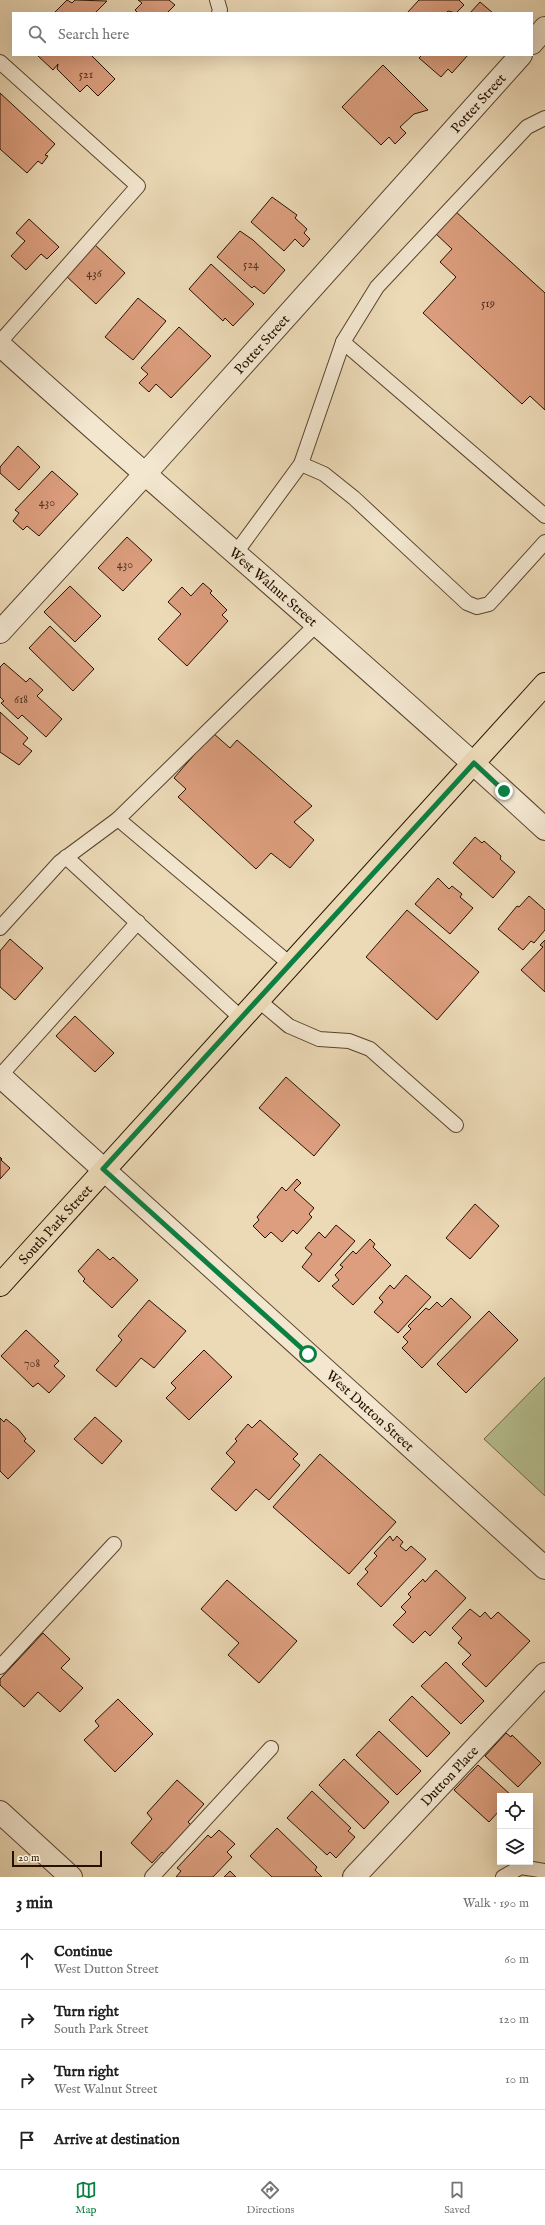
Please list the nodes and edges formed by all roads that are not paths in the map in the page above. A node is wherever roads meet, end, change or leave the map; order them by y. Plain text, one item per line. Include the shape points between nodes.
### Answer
1 (217, 0) edge
2 (219, 12) edge
3 (545, 28) edge
4 (533, 42) edge
5 (520, 56) edge
6 (0, 62) edge
7 (545, 118) edge
8 (0, 342) edge
9 (343, 342) junction
10 (0, 346) edge
11 (301, 464) junction
12 (144, 475) junction
13 (545, 516) edge
14 (545, 542) edge
15 (235, 554) junction
16 (316, 625) junction
17 (0, 632) edge
18 (545, 684) edge
19 (474, 763) junction
20 (118, 819) junction
21 (545, 829) edge
22 (66, 857) junction
23 (138, 922) junction
24 (0, 928) edge
25 (290, 964) junction
26 (258, 1000) junction
27 (241, 1018) junction
28 (0, 1076) edge
29 (456, 1125) dead end
30 (103, 1169) junction
31 (0, 1285) edge
32 (114, 1544) dead end
33 (545, 1568) edge
34 (0, 1667) edge
35 (545, 1674) edge
36 (271, 1748) dead end
37 (0, 1812) edge
38 (545, 1872) edge
39 (71, 1877) edge
40 (152, 1877) edge
41 (354, 1877) edge
42 (503, 1877) edge

1 - 2 lane
3 - 4 street
5 - 12 street, Potter Street
6 - 8 lane via 138,186
7 - 9 lane via 527,127 377,287
9 - 11 lane
9 - 13 lane
10 - 12 street, West Walnut Street
11 - 14 lane via 324,474 354,498 467,603 477,608 489,604
11 - 15 lane
12 - 15 street, West Walnut Street
12 - 17 street, Potter Street
15 - 16 street, West Walnut Street
16 - 19 street, West Walnut Street
16 - 20 lane
18 - 19 main road, South Park Street
19 - 21 street, West Walnut Street
19 - 25 main road, South Park Street
20 - 22 lane
20 - 25 lane
22 - 23 lane
22 - 24 lane
23 - 27 lane
23 - 28 lane
25 - 26 main road, South Park Street
26 - 27 main road, South Park Street
26 - 29 lane via 288,1026 319,1039 349,1041 370,1048
27 - 30 main road, South Park Street
28 - 30 street, West Dutton Street
30 - 31 main road, South Park Street
30 - 33 street, West Dutton Street
32 - 34 lane
35 - 41 street, Dutton Place
36 - 40 lane
37 - 39 street
38 - 42 lane via 521,1867

